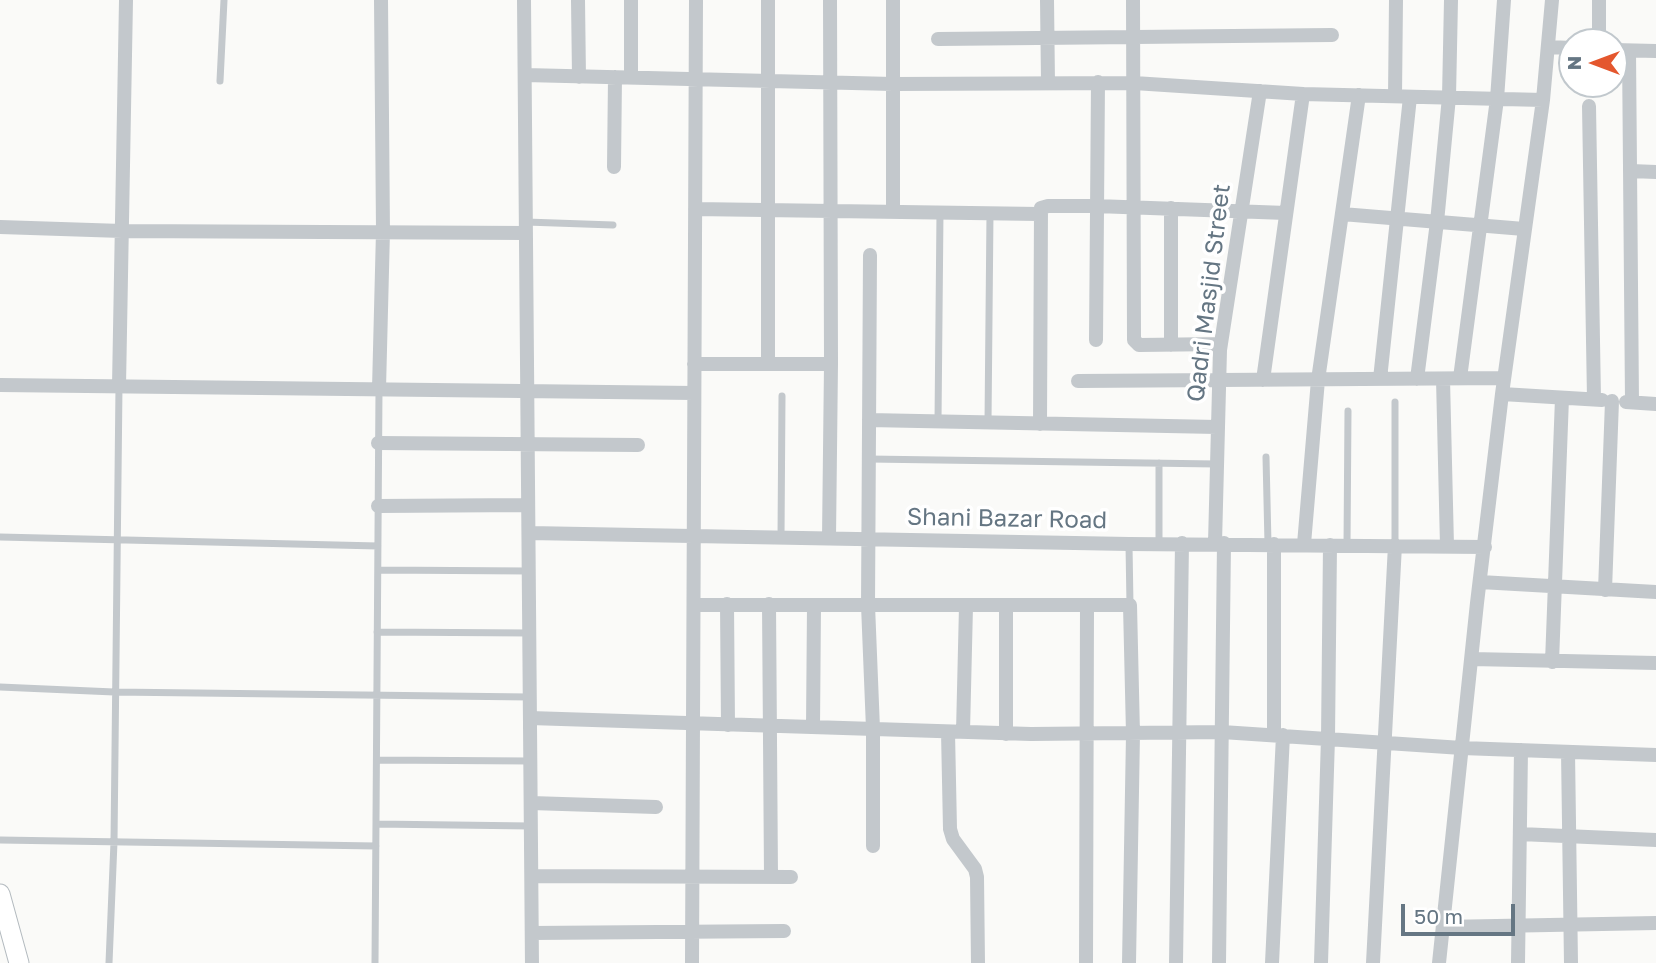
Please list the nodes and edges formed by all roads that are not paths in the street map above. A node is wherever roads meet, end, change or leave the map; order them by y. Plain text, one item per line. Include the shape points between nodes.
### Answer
1 (125, 0) edge
2 (224, 0) edge
3 (381, 0) edge
4 (524, 0) edge
5 (578, 0) edge
6 (631, 0) edge
7 (696, 0) edge
8 (768, 0) edge
9 (830, 0) edge
10 (894, 0) edge
11 (1046, 0) edge
12 (1133, 0) edge
13 (1396, 0) edge
14 (1451, 0) edge
15 (1504, 0) edge
16 (1552, 0) edge
17 (1599, 0) edge
18 (1599, 28) edge
19 (1332, 35) dead end
20 (938, 38) dead end
21 (1047, 38) junction
22 (1133, 38) junction
23 (1548, 47) junction
24 (1558, 47) edge
25 (1629, 51) joint
26 (1656, 51) edge
27 (525, 75) junction
28 (579, 76) junction
29 (615, 77) junction
30 (631, 77) junction
31 (695, 80) junction
32 (220, 81) dead end
33 (770, 82) junction
34 (1048, 82) junction
35 (1098, 82) junction
36 (830, 83) junction
37 (1134, 83) junction
38 (893, 84) junction
39 (1261, 91) junction
40 (1303, 94) junction
41 (1359, 95) junction
42 (1402, 96) junction
43 (1449, 97) junction
44 (1497, 99) junction
45 (1543, 100) junction
46 (1589, 106) dead end
47 (614, 167) dead end
48 (1631, 171) junction
49 (1656, 173) edge
50 (1096, 205) junction
51 (1133, 207) junction
52 (1171, 208) junction
53 (695, 209) junction
54 (830, 210) junction
55 (768, 211) junction
56 (893, 211) junction
57 (1240, 211) junction
58 (940, 212) junction
59 (990, 213) junction
60 (1286, 213) junction
61 (1039, 214) junction
62 (1342, 214) junction
63 (1396, 219) junction
64 (1437, 222) junction
65 (613, 225) dead end
66 (1479, 226) junction
67 (0, 227) edge
68 (526, 228) junction
69 (1524, 229) junction
70 (122, 231) junction
71 (383, 231) junction
72 (870, 255) dead end
73 (1096, 340) dead end
74 (1221, 344) junction
75 (1171, 345) junction
76 (768, 363) junction
77 (694, 364) junction
78 (831, 364) junction
79 (1380, 379) junction
80 (1417, 379) junction
81 (1443, 379) junction
82 (1460, 379) junction
83 (1504, 379) junction
84 (1218, 380) junction
85 (1263, 380) junction
86 (1318, 380) junction
87 (1078, 381) dead end
88 (0, 385) edge
89 (119, 386) junction
90 (379, 389) junction
91 (527, 390) junction
92 (694, 393) junction
93 (1502, 394) junction
94 (782, 396) dead end
95 (1562, 398) junction
96 (1594, 399) junction
97 (1612, 401) junction
98 (1395, 402) dead end
99 (1632, 402) junction
100 (1656, 404) edge
101 (1348, 411) dead end
102 (869, 420) junction
103 (938, 422) junction
104 (988, 422) junction
105 (1040, 424) junction
106 (1217, 427) junction
107 (378, 443) junction
108 (528, 444) junction
109 (638, 445) dead end
110 (1266, 457) dead end
111 (869, 459) junction
112 (1159, 463) junction
113 (1216, 464) junction
114 (528, 505) junction
115 (378, 506) junction
116 (529, 533) junction
117 (0, 537) edge
118 (695, 537) junction
119 (781, 537) junction
120 (829, 538) junction
121 (869, 538) junction
122 (116, 540) junction
123 (1159, 543) junction
124 (1182, 543) junction
125 (1220, 543) junction
126 (1129, 544) junction
127 (1271, 544) junction
128 (1304, 544) junction
129 (1330, 545) junction
130 (1347, 545) junction
131 (1395, 545) junction
132 (378, 546) junction
133 (1447, 546) junction
134 (1485, 547) junction
135 (378, 570) junction
136 (529, 571) junction
137 (1480, 582) junction
138 (1556, 588) junction
139 (1605, 590) junction
140 (1656, 592) edge
141 (727, 604) junction
142 (769, 604) junction
143 (695, 605) junction
144 (814, 605) junction
145 (868, 605) junction
146 (1087, 605) junction
147 (1130, 605) junction
148 (966, 606) junction
149 (1006, 606) junction
150 (377, 632) junction
151 (530, 633) junction
152 (1472, 659) junction
153 (1552, 662) junction
154 (1656, 663) edge
155 (0, 687) edge
156 (114, 692) junction
157 (377, 695) junction
158 (530, 697) junction
159 (530, 718) junction
160 (693, 724) junction
161 (728, 725) junction
162 (770, 726) junction
163 (813, 727) junction
164 (873, 729) junction
165 (956, 732) junction
166 (1222, 732) junction
167 (1177, 733) junction
168 (1006, 734) junction
169 (1133, 734) junction
170 (1088, 735) junction
171 (1279, 735) junction
172 (1328, 738) junction
173 (1384, 742) junction
174 (1462, 748) junction
175 (1521, 750) junction
176 (1568, 752) junction
177 (1656, 755) edge
178 (377, 760) junction
179 (531, 761) junction
180 (531, 803) junction
181 (656, 807) dead end
182 (376, 824) junction
183 (531, 826) junction
184 (1520, 834) junction
185 (1569, 836) junction
186 (0, 840) edge
187 (1656, 841) edge
188 (114, 842) junction
189 (376, 846) junction
190 (873, 846) dead end
191 (532, 876) junction
192 (691, 877) junction
193 (771, 877) junction
194 (791, 877) dead end
195 (0, 894) edge
196 (1656, 923) edge
197 (1572, 925) junction
198 (1518, 926) junction
199 (1443, 927) junction
200 (692, 931) junction
201 (784, 931) dead end
202 (532, 933) junction
203 (19, 963) edge
204 (109, 963) edge
205 (375, 963) edge
206 (532, 963) edge
207 (692, 963) edge
208 (978, 963) edge
209 (1086, 963) edge
210 (1129, 963) edge
211 (1176, 963) edge
212 (1219, 963) edge
213 (1272, 963) edge
214 (1321, 963) edge
215 (1373, 963) edge
216 (1439, 963) edge
217 (1518, 963) edge
218 (1571, 963) edge

1 - 70 street
2 - 32 lane
3 - 71 street
4 - 27 street
5 - 28 street
6 - 30 street
7 - 31 street
8 - 33 street
9 - 36 street
10 - 38 street
11 - 21 street
12 - 22 street
13 - 42 street
14 - 43 street
15 - 44 street
16 - 23 street
17 - 18 street
19 - 22 street
20 - 21 street
21 - 22 street
21 - 34 street
22 - 37 street
23 - 24 street
23 - 45 street
25 - 26 street
25 - 48 street
27 - 28 street
27 - 68 street
28 - 29 street
29 - 30 street
29 - 47 street
30 - 31 street
31 - 33 street
31 - 53 street
33 - 36 street
33 - 55 street
34 - 35 street
34 - 38 street
35 - 37 street
35 - 50 street
36 - 38 street
36 - 54 street
37 - 39 street
37 - 51 street
38 - 56 street
39 - 40 street
39 - 57 street, Qadri Masjid Street
40 - 41 street
40 - 60 street
41 - 42 street
41 - 62 street
42 - 43 street
42 - 63 street
43 - 44 street
43 - 64 street
44 - 45 street
44 - 66 street
45 - 69 street
46 - 96 street
48 - 49 street
48 - 99 street
50 - 51 street
50 - 61 street via 1048,205
50 - 73 street
51 - 52 street
51 - 75 street via 1134,340 1139,345
52 - 57 street
52 - 75 street
53 - 55 street
53 - 77 street
54 - 55 street
54 - 56 street
54 - 78 street
55 - 76 street
56 - 58 street
57 - 60 street
57 - 74 street, Qadri Masjid Street
58 - 59 street
58 - 103 lane
59 - 61 street
59 - 104 lane
60 - 85 street
61 - 105 street
62 - 63 street
62 - 86 street
63 - 64 street
63 - 79 street
64 - 66 street
64 - 80 street
65 - 68 lane
66 - 69 street
66 - 82 street
67 - 70 street
68 - 71 street
68 - 91 street
69 - 83 street
70 - 71 street
70 - 89 street
71 - 90 street
72 - 102 street
74 - 75 street
74 - 84 street, Qadri Masjid Street
76 - 77 street
76 - 78 street
77 - 92 street
78 - 120 street
79 - 80 street
79 - 86 street
80 - 81 street
81 - 82 street
81 - 133 street
82 - 83 street
83 - 93 street
84 - 85 street
84 - 87 street
84 - 106 street, Qadri Masjid Street
85 - 86 street
86 - 128 street
88 - 89 street
89 - 90 street
89 - 122 lane
90 - 91 street
90 - 107 lane
91 - 92 street
91 - 108 street
92 - 118 street
93 - 95 street
93 - 134 street
94 - 119 lane
95 - 96 street
95 - 138 street
96 - 97 street
97 - 99 street
97 - 139 street
98 - 131 lane
99 - 100 street
101 - 130 lane
102 - 103 street
102 - 111 street
103 - 104 street
104 - 105 street
105 - 106 street
106 - 113 street, Qadri Masjid Street
107 - 108 street
107 - 115 lane
108 - 109 street
108 - 114 street
110 - 127 lane
111 - 112 lane
111 - 121 street
112 - 113 lane
112 - 123 lane
113 - 125 street, Qadri Masjid Street
114 - 115 street
114 - 116 street
115 - 132 lane
116 - 118 street, Shani Bazar Road
116 - 136 street
117 - 122 lane
118 - 119 street, Shani Bazar Road
118 - 143 street
119 - 120 street, Shani Bazar Road
120 - 121 street, Shani Bazar Road
121 - 126 street, Shani Bazar Road
121 - 145 street
122 - 132 lane
122 - 156 lane
123 - 124 street, Shani Bazar Road
123 - 126 street, Shani Bazar Road
124 - 125 street, Shani Bazar Road
124 - 167 street
125 - 127 street, Shani Bazar Road
125 - 166 street, Qadri Masjid Street
126 - 147 lane
127 - 128 street, Shani Bazar Road
127 - 171 street
128 - 129 street, Shani Bazar Road
129 - 130 street, Shani Bazar Road
129 - 172 street
130 - 131 street, Shani Bazar Road
131 - 133 street, Shani Bazar Road
131 - 173 street
132 - 135 lane
133 - 134 street, Shani Bazar Road
134 - 137 street
135 - 136 lane
135 - 150 lane
136 - 151 street
137 - 138 street
137 - 152 street
138 - 139 street
138 - 153 street
139 - 140 street
141 - 142 street
141 - 143 street
141 - 161 street
142 - 144 street
142 - 162 street
143 - 160 street
144 - 145 street
144 - 163 street
145 - 148 street
145 - 164 street
146 - 147 street
146 - 149 street
146 - 170 street
147 - 169 street
148 - 149 street
148 - 165 street
149 - 168 street
150 - 151 lane
150 - 157 lane
151 - 158 street
152 - 153 street
152 - 174 street
153 - 154 street
155 - 156 lane
156 - 157 lane
156 - 188 lane
157 - 158 lane
157 - 178 lane
158 - 159 street
159 - 160 street
159 - 179 street
160 - 161 street
160 - 192 street
161 - 162 street
162 - 163 street
162 - 193 street
163 - 164 street
164 - 165 street
164 - 190 street
165 - 168 street
165 - 208 street via 950,829 977,877
166 - 167 street
166 - 171 street
166 - 212 street, Qadri Masjid Street
167 - 169 street
167 - 211 street
168 - 170 street
169 - 170 street
169 - 210 street
170 - 209 street
171 - 172 street
171 - 213 street
172 - 173 street
172 - 214 street
173 - 174 street
173 - 215 street
174 - 175 street
174 - 199 street
175 - 176 street
175 - 184 street
176 - 177 street
176 - 185 street
178 - 179 lane
178 - 182 lane
179 - 180 street
180 - 181 street
180 - 183 street
182 - 183 lane
182 - 189 lane
183 - 191 street
184 - 185 street
184 - 198 street
185 - 187 street
185 - 197 street
186 - 188 lane
188 - 189 lane
188 - 204 lane
189 - 205 lane
191 - 192 street
191 - 202 street
192 - 193 street
192 - 200 street
193 - 194 street
195 - 203 street
196 - 197 street
197 - 198 street
197 - 218 street
198 - 199 street
198 - 217 street
199 - 216 street
200 - 201 street
200 - 202 street
200 - 207 street
202 - 206 street

